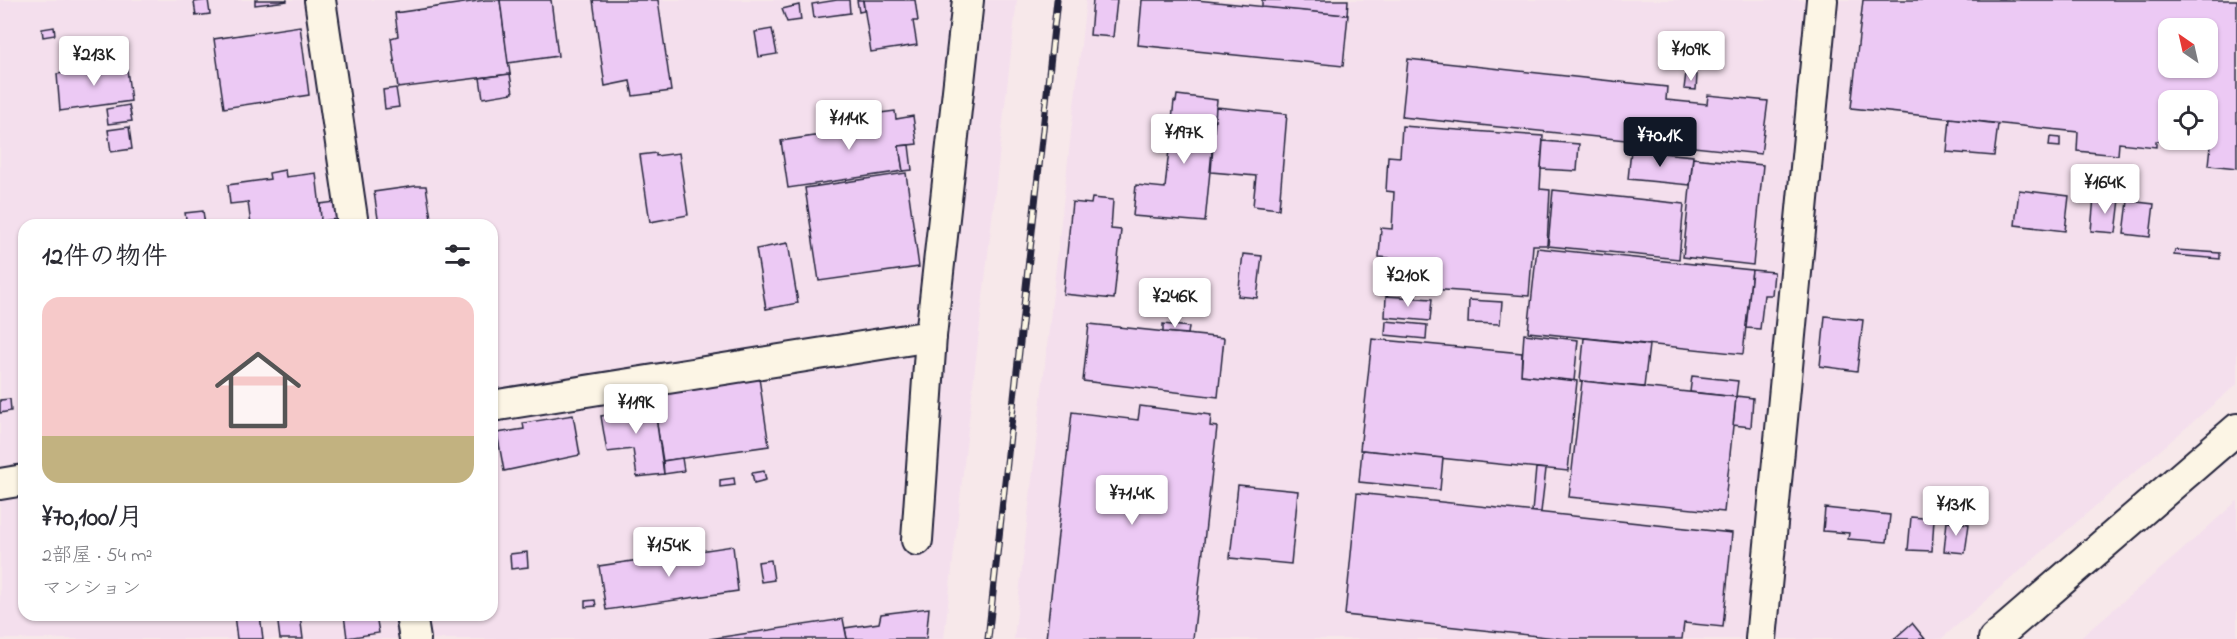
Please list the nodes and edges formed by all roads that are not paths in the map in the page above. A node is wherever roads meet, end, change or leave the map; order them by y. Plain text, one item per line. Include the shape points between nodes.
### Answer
1 (320, 0) edge
2 (968, 0) edge
3 (1822, 0) edge
4 (352, 219) edge
5 (931, 336) junction
6 (498, 405) edge
7 (2237, 429) edge
8 (18, 481) edge
9 (0, 484) edge
10 (916, 540) dead end
11 (412, 621) edge
12 (415, 639) edge
13 (1761, 639) edge
14 (1994, 639) edge

1 - 4 street
2 - 5 street
3 - 13 street
5 - 6 street
5 - 10 street
7 - 14 street
8 - 9 street
11 - 12 street

